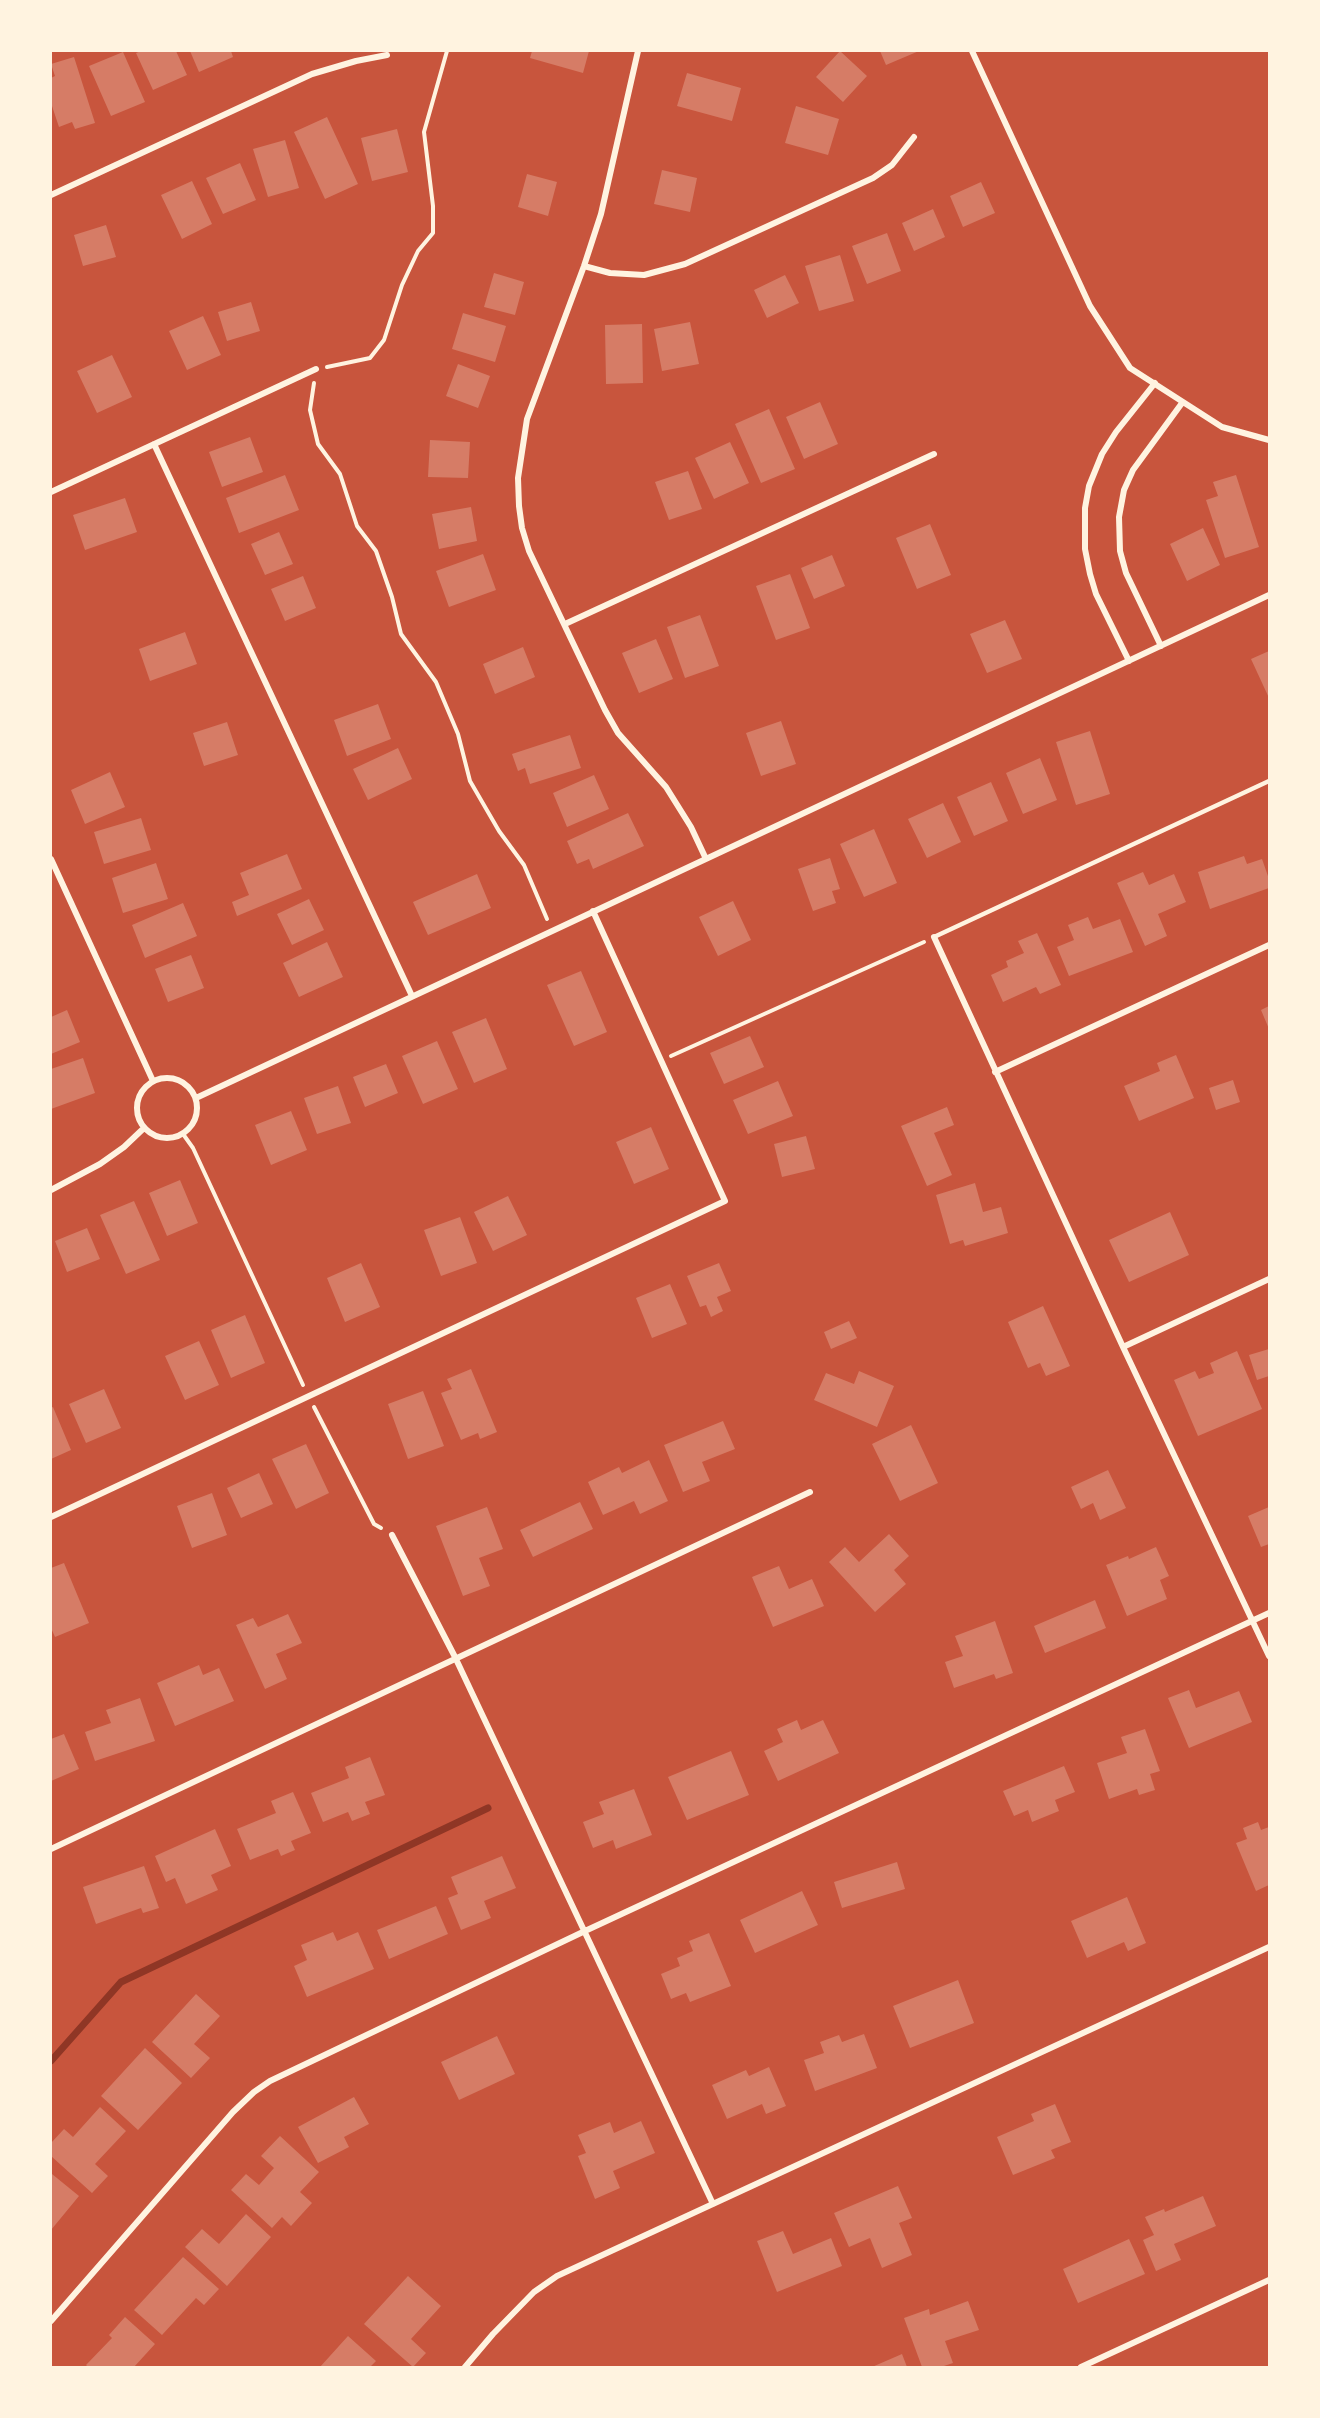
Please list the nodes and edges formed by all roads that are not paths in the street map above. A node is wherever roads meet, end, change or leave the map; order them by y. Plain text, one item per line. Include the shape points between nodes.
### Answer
1 (638, 51) edge
2 (972, 51) edge
3 (387, 56) dead end
4 (914, 137) dead end
5 (51, 195) edge
6 (584, 266) junction
7 (316, 369) road end
8 (1155, 383) junction
9 (1182, 403) junction
10 (1269, 440) edge
11 (154, 444) junction
12 (934, 454) dead end
13 (51, 492) edge
14 (1269, 595) edge
15 (565, 624) junction
16 (1161, 646) junction
17 (1129, 661) junction
18 (1269, 781) edge
19 (51, 859) edge
20 (706, 859) junction
21 (593, 911) junction
22 (934, 937) joint
23 (1269, 945) edge
24 (412, 996) junction
25 (995, 1072) junction
26 (153, 1081) junction
27 (196, 1098) junction
28 (144, 1128) junction
29 (51, 1190) edge
30 (1269, 1279) edge
31 (1122, 1347) junction
32 (810, 1492) dead end
33 (51, 1517) edge
34 (392, 1535) road end
35 (1269, 1613) edge
36 (1253, 1621) junction
37 (1269, 1656) edge
38 (455, 1658) junction
39 (51, 1849) edge
40 (585, 1931) junction
41 (1269, 1947) edge
42 (713, 2204) junction
43 (1269, 2280) edge
44 (51, 2321) edge
45 (465, 2367) edge
46 (1081, 2367) edge

1 - 6 street via 601,214
2 - 8 street via 1090,306 1130,368
3 - 5 street via 312,74
4 - 6 street via 892,165 873,178 685,264 645,275 610,273
6 - 15 street via 527,419 518,478 522,528
7 - 11 street
8 - 9 street
8 - 17 street via 1102,454 1085,508 1085,549 1090,574
9 - 10 street via 1221,427
9 - 16 street via 1133,470 1122,495 1119,517 1120,551 1126,573
11 - 13 street
11 - 24 street
12 - 15 street
14 - 16 street
15 - 20 street via 604,710 618,733 666,787
16 - 17 street
17 - 20 street
18 - 22 lane
19 - 26 street
20 - 21 street
21 - 24 street
21 - 33 street via 725,1201
22 - 25 street
23 - 25 street
24 - 27 street
25 - 31 street
26 - 27 street via 165,1077 178,1080
26 - 28 street via 138,1097 138,1119
27 - 28 street via 196,1118 183,1134 163,1138
28 - 29 street via 99,1164
30 - 31 street
31 - 36 street
32 - 38 street
34 - 38 street
35 - 36 street
36 - 37 street
36 - 40 street
38 - 39 street
38 - 40 street
40 - 42 street
40 - 44 street via 286,2072 254,2092
41 - 42 street
42 - 45 street via 557,2276 526,2301
43 - 46 street

